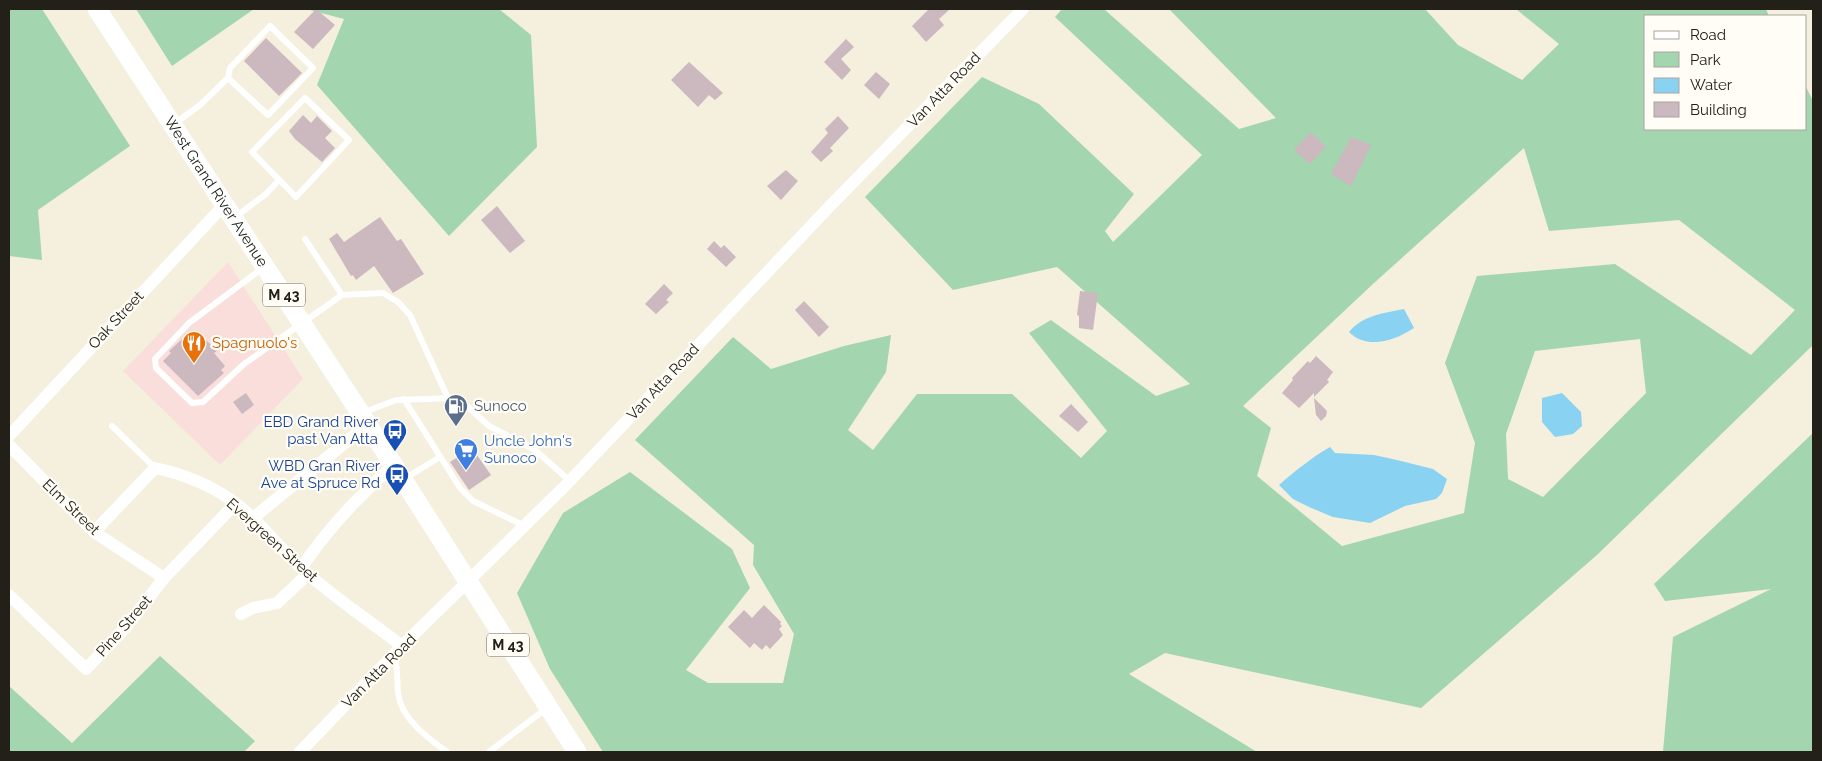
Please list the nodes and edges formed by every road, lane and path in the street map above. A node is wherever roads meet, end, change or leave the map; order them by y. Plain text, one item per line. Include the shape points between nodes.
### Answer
1 (97, 9) edge
2 (1024, 9) edge
3 (228, 78) junction
4 (173, 124) junction
5 (279, 180) junction
6 (229, 210) junction
7 (305, 239) dead end
8 (265, 266) junction
9 (342, 295) junction
10 (302, 322) junction
11 (448, 398) junction
12 (404, 399) junction
13 (364, 419) junction
14 (112, 426) dead end
15 (9, 436) edge
16 (9, 445) edge
17 (440, 457) junction
18 (155, 468) junction
19 (399, 472) junction
20 (570, 481) junction
21 (235, 504) junction
22 (253, 518) junction
23 (525, 526) junction
24 (94, 532) junction
25 (304, 571) junction
26 (164, 578) junction
27 (469, 582) junction
28 (9, 595) edge
29 (241, 614) dead end
30 (398, 650) junction
31 (548, 707) junction
32 (300, 752) edge
33 (447, 752) edge
34 (489, 752) edge
35 (577, 752) edge

1 - 4 main road, West Grand River Avenue / M 43
2 - 20 street, Van Atta Road via 828,208
3 - 3 lane via 268,114 313,68 270,26 230,68
3 - 4 lane via 200,105
4 - 6 main road, West Grand River Avenue / M 43
5 - 5 lane via 296,197 349,140 305,98 252,152
5 - 6 lane via 266,194
6 - 8 main road, West Grand River Avenue / M 43
6 - 15 street, Oak Street
7 - 9 lane
8 - 10 main road, West Grand River Avenue / M 43
8 - 10 lane via 189,322 157,356 156,368 192,403 200,404 244,364
9 - 10 lane
9 - 11 lane via 383,293 398,302 410,315
10 - 13 main road, West Grand River Avenue / M 43
11 - 12 lane
11 - 20 lane via 467,406 489,426 534,450
12 - 13 lane via 396,400
12 - 17 lane
13 - 19 main road, West Grand River Avenue / M 43
13 - 22 street
14 - 18 lane
16 - 24 street, Elm Street
17 - 19 lane
17 - 23 lane via 460,488 473,501
18 - 21 street, Evergreen Street via 202,482
18 - 24 street
19 - 25 street via 358,496 324,535
19 - 27 main road, West Grand River Avenue / M 43
20 - 23 street, Van Atta Road
21 - 22 street, Evergreen Street
21 - 26 street, Pine Street
22 - 25 street, Evergreen Street
23 - 27 street, Van Atta Road
24 - 26 street, Elm Street
25 - 29 street via 277,603
25 - 30 street, Evergreen Street
26 - 28 street, Pine Street via 127,626 86,669
27 - 30 street, Van Atta Road
27 - 31 main road, West Grand River Avenue / M 43
30 - 32 street, Van Atta Road
30 - 33 lane via 398,693 403,708 420,729
31 - 34 lane
31 - 35 main road, West Grand River Avenue / M 43

